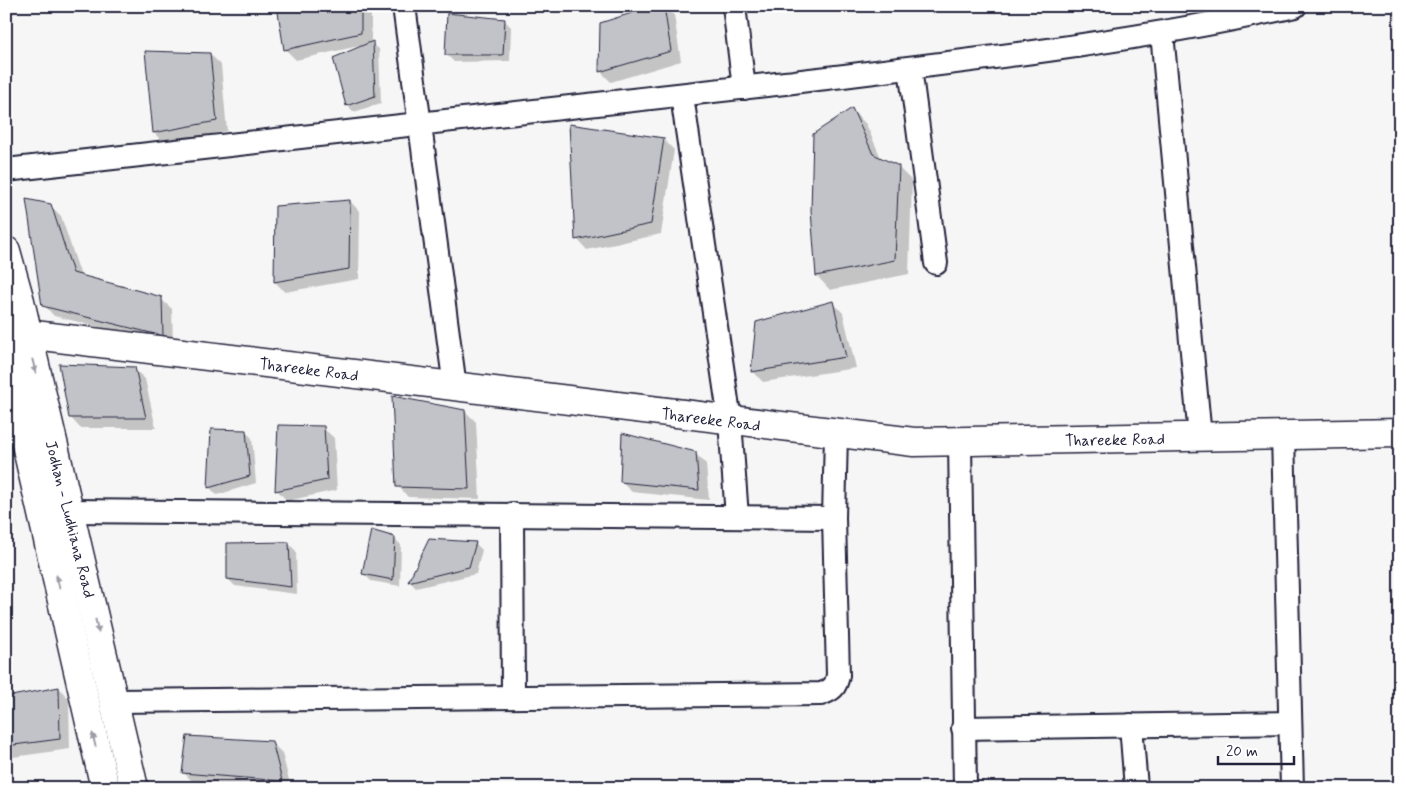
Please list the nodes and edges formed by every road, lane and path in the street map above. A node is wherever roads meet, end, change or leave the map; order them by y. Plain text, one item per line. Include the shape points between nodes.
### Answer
1 (404, 6) edge
2 (734, 6) edge
3 (1295, 6) edge
4 (1162, 33) junction
5 (910, 68) junction
6 (744, 88) junction
7 (682, 96) junction
8 (420, 126) junction
9 (6, 170) edge
10 (6, 251) edge
11 (936, 263) dead end
12 (16, 336) edge
13 (6, 357) edge
14 (454, 387) junction
15 (730, 421) junction
16 (1400, 433) edge
17 (836, 434) junction
18 (1283, 435) junction
19 (1200, 437) junction
20 (960, 442) junction
21 (70, 511) junction
22 (512, 514) junction
23 (737, 517) junction
24 (834, 518) junction
25 (513, 697) junction
26 (115, 701) junction
27 (1289, 722) junction
28 (1132, 725) junction
29 (963, 728) junction
30 (105, 788) edge
31 (134, 788) edge
32 (965, 788) edge
33 (1136, 788) edge
34 (1292, 788) edge

1 - 8 street
2 - 6 street
3 - 4 street
4 - 5 street
4 - 19 street
5 - 6 street
5 - 11 street
6 - 7 street
7 - 8 street
7 - 15 street
8 - 9 street
8 - 14 street
10 - 12 street, Jodhan - Ludhiana Road
12 - 14 street, Thareeke Road
12 -> 21 street, Jodhan - Ludhiana Road
30 -> 13 street, Jodhan - Ludhiana Road
14 - 15 street, Thareeke Road
15 - 17 street, Thareeke Road
15 - 23 street
16 - 18 street, Thareeke Road
17 - 20 street, Thareeke Road via 914,442
17 - 24 street
18 - 19 street, Thareeke Road
18 - 27 street
19 - 20 street, Thareeke Road
20 - 29 street
21 - 22 street
21 -> 26 street, Jodhan - Ludhiana Road
22 - 23 street
22 - 25 street
23 - 24 street
24 - 25 street via 838,675 831,690 821,694
25 - 26 street
26 - 31 street, Jodhan - Ludhiana Road
27 - 28 street
27 - 34 street
28 - 29 street
28 - 33 street
29 - 32 street

